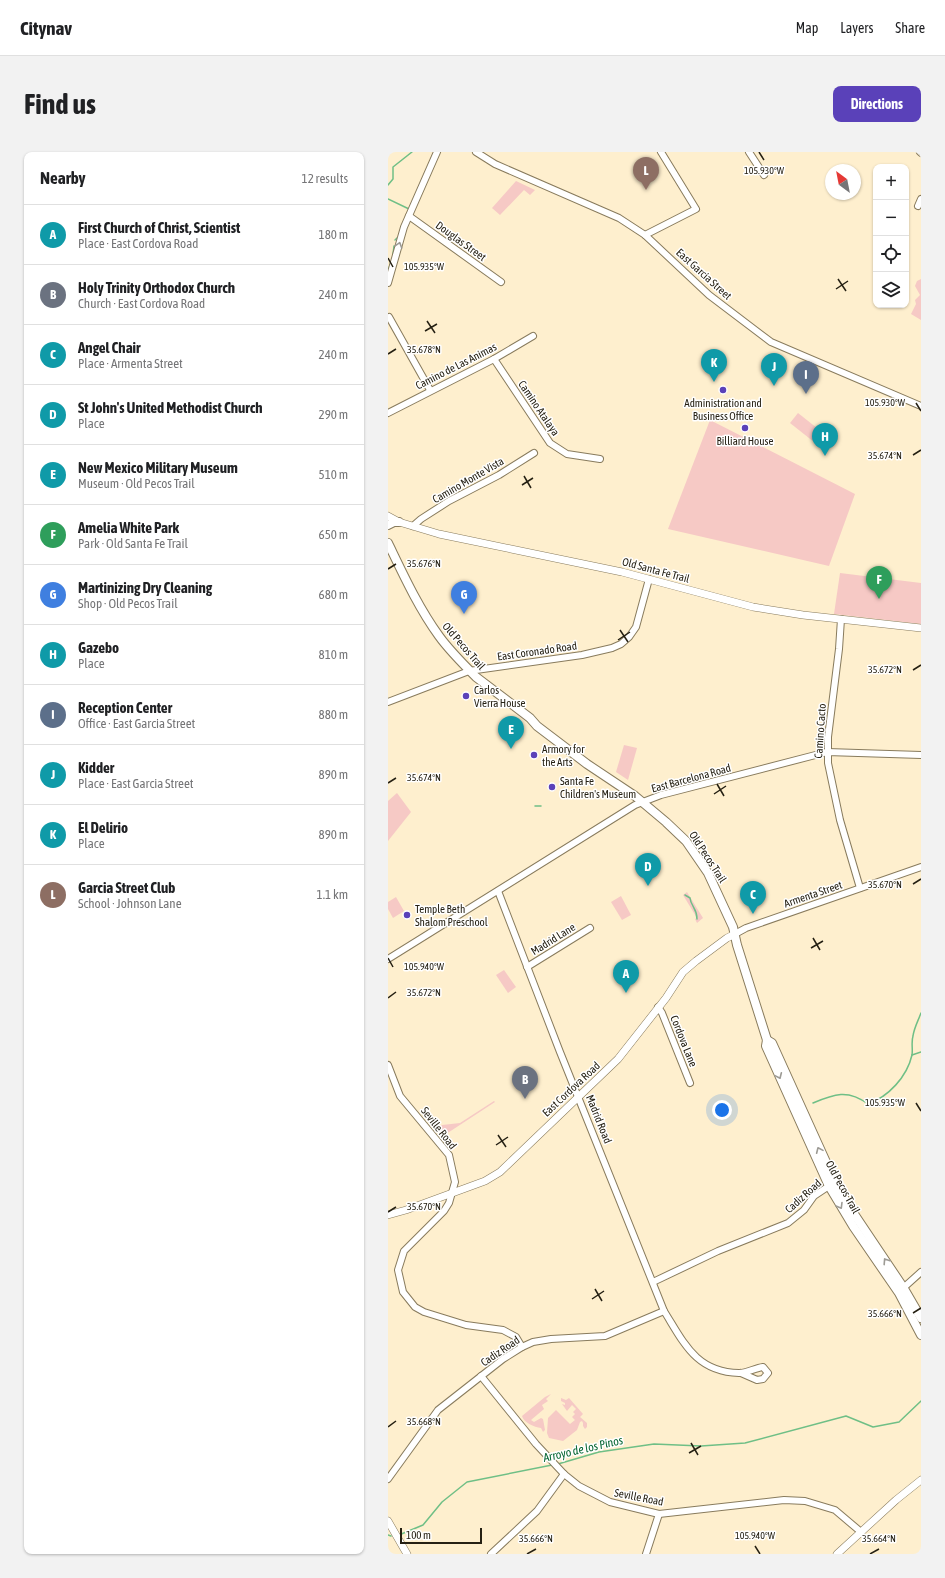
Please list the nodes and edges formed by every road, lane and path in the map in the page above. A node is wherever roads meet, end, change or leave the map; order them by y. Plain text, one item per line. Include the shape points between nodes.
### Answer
1 (437, 152) edge
2 (476, 152) edge
3 (661, 152) edge
4 (749, 152) edge
5 (764, 175) dead end
6 (921, 200) edge
7 (918, 206) dead end
8 (410, 216) junction
9 (645, 235) junction
10 (501, 282) dead end
11 (388, 283) edge
12 (389, 317) dead end
13 (533, 336) dead end
14 (494, 359) junction
15 (430, 390) junction
16 (921, 406) edge
17 (388, 413) edge
18 (534, 453) dead end
19 (600, 459) dead end
20 (388, 516) edge
21 (399, 522) junction
22 (388, 525) edge
23 (413, 526) junction
24 (388, 543) edge
25 (649, 579) junction
26 (841, 619) junction
27 (921, 628) edge
28 (469, 671) junction
29 (388, 702) edge
30 (828, 752) junction
31 (921, 755) edge
32 (642, 803) junction
33 (921, 867) edge
34 (860, 888) junction
35 (498, 891) junction
36 (590, 928) dead end
37 (735, 934) junction
38 (388, 959) edge
39 (527, 967) junction
40 (658, 1007) junction
41 (388, 1065) edge
42 (690, 1083) dead end
43 (579, 1096) junction
44 (832, 1184) junction
45 (453, 1193) junction
46 (388, 1215) edge
47 (921, 1272) edge
48 (653, 1282) junction
49 (901, 1290) junction
50 (664, 1311) junction
51 (921, 1318) edge
52 (921, 1335) edge
53 (522, 1347) junction
54 (741, 1373) dead end
55 (481, 1376) junction
56 (564, 1474) junction
57 (388, 1479) edge
58 (921, 1480) edge
59 (659, 1514) junction
60 (388, 1521) edge
61 (861, 1532) junction
62 (407, 1554) edge
63 (491, 1554) edge
64 (646, 1554) edge
65 (838, 1554) edge

1 - 8 street
2 - 9 street, East Garcia Street via 495,164 619,218
3 - 9 street via 696,208
4 - 5 street
6 - 7 street
8 - 10 street, Douglas Street
11 -> 8 street via 404,227
9 - 16 street, East Garcia Street via 710,295 771,342
12 - 15 street
13 - 14 street, Camino de Las Animas
14 - 15 street, Camino de Las Animas
14 - 19 street, Camino Atalaya via 550,443 567,454
15 - 17 street, Camino de Las Animas
18 - 23 street, Camino Monte Vista via 449,501
20 - 21 street, Old Santa Fe Trail
21 - 22 main road
21 - 23 street, Old Santa Fe Trail
23 - 25 street, Old Santa Fe Trail via 446,536
24 - 28 main road, Old Pecos Trail via 429,621
25 - 26 street, Old Santa Fe Trail via 753,607
25 - 28 street, East Coronado Road via 636,627 621,644 582,656
26 - 27 street, Old Santa Fe Trail
26 - 30 street, Camino Cacto
28 - 29 street, East Coronado Road
28 - 32 main road, Old Pecos Trail via 537,726
30 - 31 street, East Barcelona Road
30 - 32 street, East Barcelona Road
30 - 34 street, Camino Cacto via 840,820
32 - 35 street, East Barcelona Road
32 - 37 main road, Old Pecos Trail via 686,840 710,877
33 - 34 street, Armenta Street
34 - 37 street, Armenta Street
35 - 38 street, East Barcelona Road
35 - 39 street, Madrid Road
36 - 39 street, Madrid Lane
37 - 40 street, East Cordova Road via 726,938 683,972
37 - 44 main road, Old Pecos Trail via 767,1040 766,1046
39 - 43 street, Madrid Road
40 - 42 street, Cordova Lane
40 - 43 street, East Cordova Road via 618,1059
41 - 45 street, Seville Road via 400,1096 449,1155 455,1182
43 - 45 street, East Cordova Road via 495,1175
43 - 48 street, Madrid Road
44 - 48 street, Cadiz Road via 814,1196 804,1210 788,1223 712,1253
44 - 49 main road, Old Pecos Trail via 853,1226
45 - 46 street, East Cordova Road
45 - 53 street, Seville Road via 444,1211 404,1251 398,1270 403,1292 415,1307 424,1312 466,1325 503,1330 516,1337
47 - 49 street
48 - 50 street, Madrid Road
49 - 51 main road, Old Pecos Trail
49 - 52 main road, Old Pecos Trail
50 - 53 street, Cadiz Road via 605,1336 551,1339
50 - 54 street, Madrid Road via 694,1356 711,1367
53 - 55 street, Cadiz Road
55 - 56 street, Seville Road
55 - 57 street, Cadiz Road via 438,1410
56 - 59 street, Seville Road via 579,1486 610,1502
56 - 63 street via 537,1511
58 - 61 street
59 - 61 street, Seville Road via 784,1500 805,1501 836,1510
59 - 64 street
60 - 62 street
61 - 65 street

